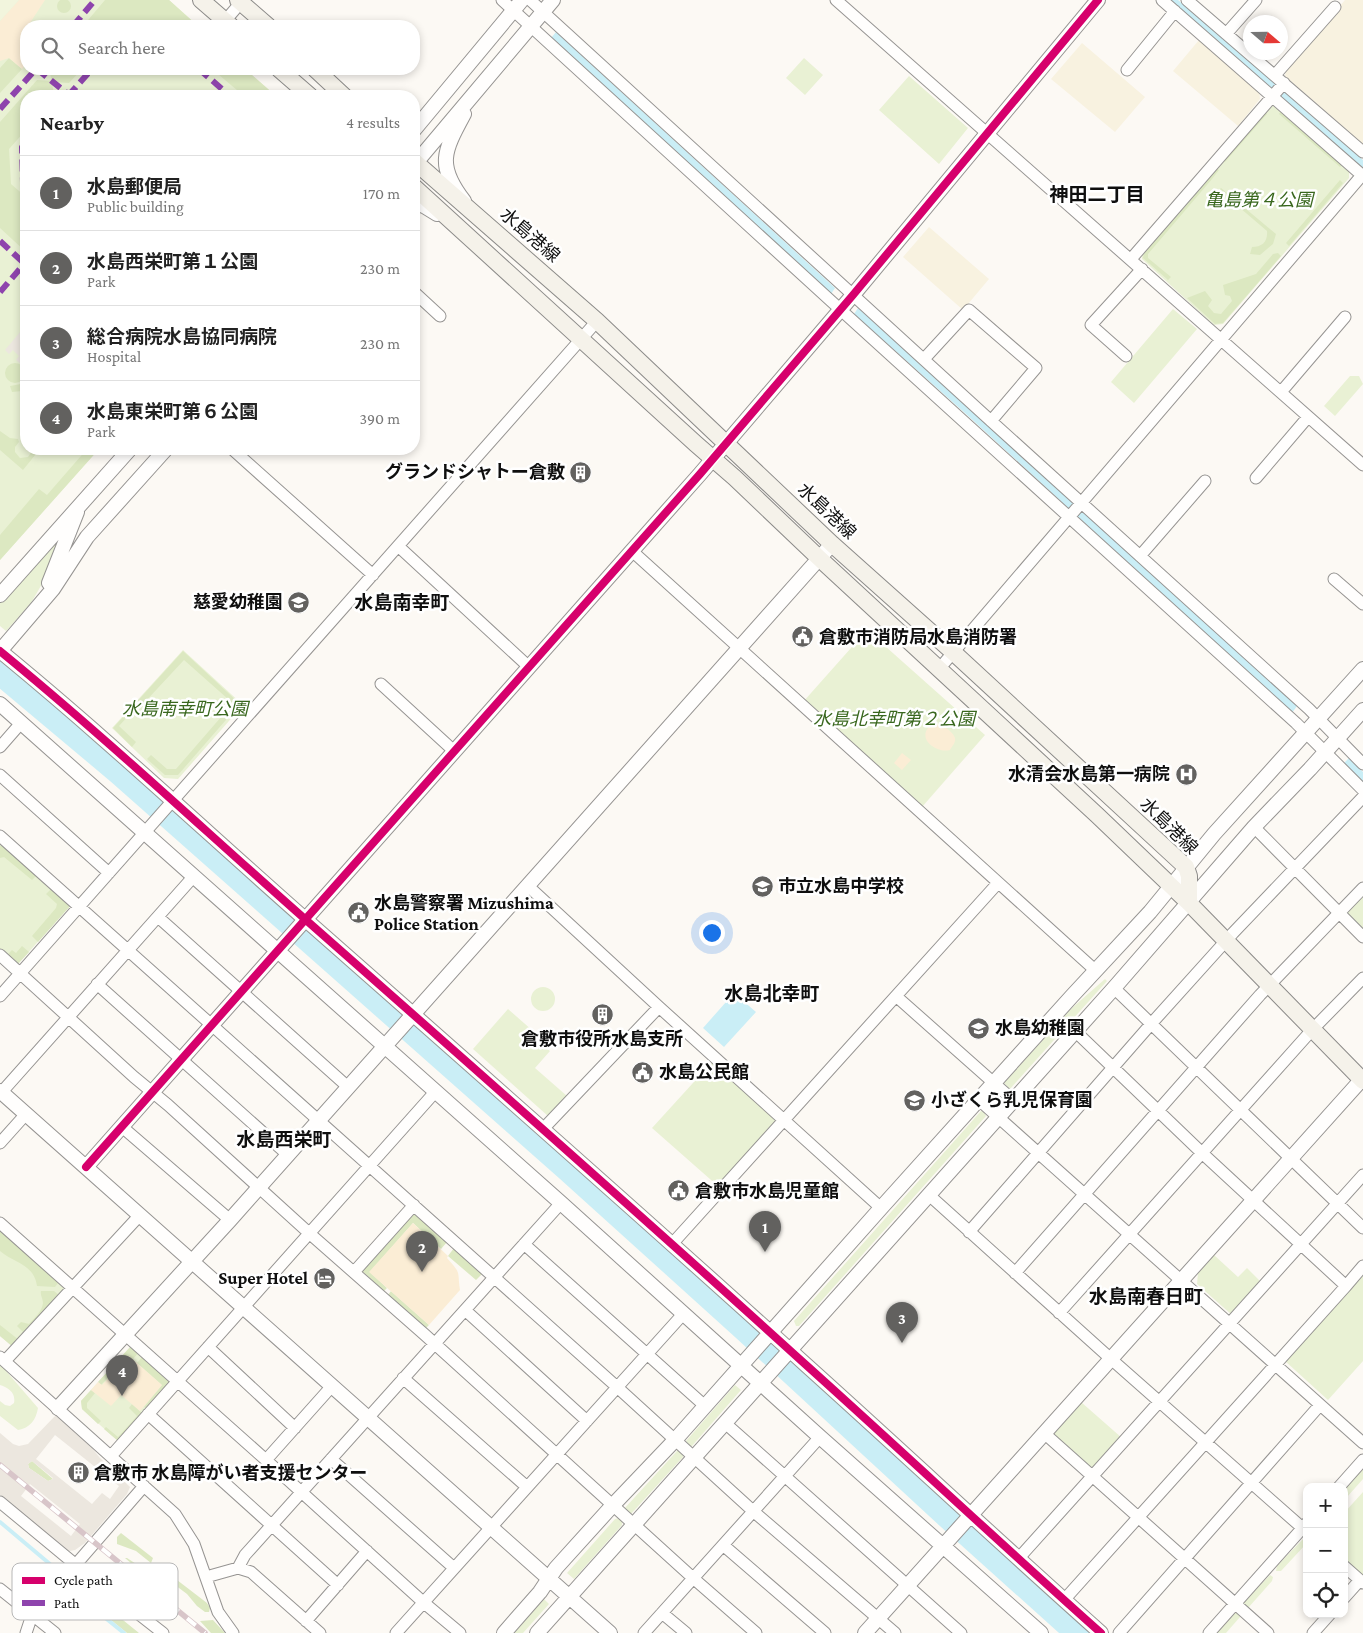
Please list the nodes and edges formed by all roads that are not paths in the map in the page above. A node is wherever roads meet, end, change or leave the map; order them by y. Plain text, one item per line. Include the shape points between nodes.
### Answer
1 (201, 0) edge
2 (502, 0) edge
3 (530, 0) edge
4 (552, 0) edge
5 (836, 0) edge
6 (1098, 0) edge
7 (1162, 0) edge
8 (1187, 0) edge
9 (1256, 0) edge
10 (241, 1) edge
11 (518, 5) edge
12 (1335, 7) dead end
13 (1175, 11) junction
14 (543, 12) junction
15 (224, 20) edge
16 (230, 20) edge
17 (262, 20) edge
18 (529, 26) junction
19 (1226, 34) junction
20 (1127, 70) dead end
21 (286, 75) edge
22 (322, 75) edge
23 (604, 81) junction
24 (1277, 87) junction
25 (303, 90) edge
26 (339, 90) edge
27 (476, 91) junction
28 (444, 95) junction
29 (420, 109) edge
30 (420, 123) edge
31 (987, 133) junction
32 (1363, 152) edge
33 (420, 156) edge
34 (696, 165) junction
35 (420, 168) edge
36 (1363, 175) edge
37 (420, 192) edge
38 (420, 205) edge
39 (473, 212) junction
40 (460, 227) junction
41 (1131, 259) junction
42 (1142, 269) junction
43 (853, 294) junction
44 (420, 298) edge
45 (840, 310) junction
46 (440, 316) dead end
47 (1345, 318) dead end
48 (597, 322) junction
49 (581, 340) junction
50 (1221, 340) junction
51 (1126, 356) dead end
52 (924, 359) junction
53 (1281, 392) junction
54 (972, 416) junction
55 (1308, 416) junction
56 (991, 421) junction
57 (726, 443) junction
58 (125, 455) edge
59 (161, 455) edge
60 (239, 455) edge
61 (713, 459) junction
62 (1363, 465) edge
63 (1256, 478) dead end
64 (1206, 481) dead end
65 (79, 505) junction
66 (1075, 510) junction
67 (832, 544) junction
68 (398, 546) junction
69 (632, 551) junction
70 (1140, 556) junction
71 (819, 558) junction
72 (373, 575) junction
73 (1334, 579) dead end
74 (0, 595) edge
75 (1363, 604) edge
76 (36, 608) junction
77 (739, 649) junction
78 (0, 651) edge
79 (954, 652) junction
80 (529, 667) junction
81 (939, 669) junction
82 (1363, 669) edge
83 (381, 684) dead end
84 (0, 704) edge
85 (1363, 710) edge
86 (1319, 718) junction
87 (21, 723) junction
88 (1305, 732) junction
89 (1338, 738) junction
90 (0, 747) edge
91 (454, 751) junction
92 (1325, 752) junction
93 (1363, 764) edge
94 (0, 775) edge
95 (1363, 790) edge
96 (1363, 797) edge
97 (171, 803) junction
98 (1254, 828) junction
99 (144, 833) junction
100 (0, 838) edge
101 (1186, 867) junction
102 (1295, 869) junction
103 (109, 873) junction
104 (194, 876) junction
105 (998, 883) junction
106 (528, 886) junction
107 (1171, 886) junction
108 (1363, 888) edge
109 (1189, 903) junction
110 (79, 907) junction
111 (1339, 913) junction
112 (158, 917) junction
113 (302, 921) junction
114 (1363, 937) edge
115 (1226, 941) junction
116 (128, 950) junction
117 (276, 950) junction
118 (0, 955) edge
119 (1096, 971) junction
120 (20, 973) junction
121 (1363, 978) edge
122 (97, 984) junction
123 (1269, 985) junction
124 (1114, 988) junction
125 (240, 991) junction
126 (0, 996) edge
127 (897, 996) junction
128 (659, 1008) junction
129 (68, 1016) junction
130 (411, 1017) junction
131 (211, 1024) junction
132 (1150, 1024) junction
133 (1312, 1030) junction
134 (1075, 1031) junction
135 (385, 1046) junction
136 (181, 1058) junction
137 (1112, 1067) junction
138 (1196, 1068) junction
139 (1362, 1080) edge
140 (994, 1083) junction
141 (348, 1087) junction
142 (436, 1091) junction
143 (0, 1092) edge
144 (152, 1092) junction
145 (979, 1100) junction
146 (1013, 1100) junction
147 (1159, 1110) junction
148 (1240, 1110) junction
149 (26, 1114) junction
150 (998, 1117) junction
151 (318, 1120) junction
152 (784, 1121) junction
153 (121, 1126) junction
154 (544, 1129) junction
155 (0, 1144) edge
156 (1038, 1152) junction
157 (1202, 1153) junction
158 (288, 1155) junction
159 (1290, 1158) junction
160 (86, 1166) junction
161 (370, 1166) junction
162 (1363, 1175) edge
163 (259, 1188) junction
164 (1084, 1194) junction
165 (928, 1195) junction
166 (1253, 1200) junction
167 (561, 1203) junction
168 (1338, 1204) junction
169 (414, 1205) junction
170 (881, 1208) junction
171 (140, 1215) junction
172 (230, 1220) junction
173 (0, 1223) edge
174 (1363, 1228) edge
175 (969, 1232) junction
176 (309, 1233) junction
177 (1130, 1234) junction
178 (524, 1244) junction
179 (672, 1244) junction
180 (1301, 1245) junction
181 (192, 1262) junction
182 (1363, 1266) edge
183 (354, 1272) junction
184 (1015, 1273) junction
185 (494, 1278) junction
186 (1180, 1280) junction
187 (1346, 1286) junction
188 (72, 1289) junction
189 (244, 1307) junction
190 (465, 1310) junction
191 (684, 1313) junction
192 (1059, 1313) junction
193 (1230, 1324) junction
194 (125, 1335) junction
195 (766, 1336) junction
196 (434, 1343) junction
197 (208, 1347) junction
198 (647, 1354) junction
199 (786, 1355) junction
200 (3, 1359) edge
201 (1111, 1359) junction
202 (741, 1365) junction
203 (1275, 1365) junction
204 (403, 1378) junction
205 (177, 1382) junction
206 (761, 1384) junction
207 (332, 1386) junction
208 (617, 1387) junction
209 (1160, 1403) junction
210 (1320, 1405) junction
211 (705, 1406) junction
212 (58, 1408) junction
213 (148, 1414) junction
214 (368, 1417) junction
215 (587, 1421) junction
216 (726, 1423) junction
217 (295, 1428) junction
218 (1044, 1433) junction
219 (820, 1437) junction
220 (675, 1440) junction
221 (1206, 1442) junction
222 (1363, 1443) edge
223 (557, 1454) junction
224 (111, 1456) junction
225 (694, 1458) junction
226 (331, 1459) junction
227 (266, 1460) junction
228 (1363, 1460) edge
229 (785, 1476) junction
230 (1092, 1476) junction
231 (1252, 1483) junction
232 (1343, 1483) edge
233 (144, 1486) junction
234 (527, 1487) junction
235 (302, 1492) junction
236 (0, 1502) edge
237 (613, 1505) junction
238 (753, 1511) junction
239 (1138, 1518) junction
240 (966, 1520) junction
241 (634, 1525) junction
242 (271, 1526) junction
243 (1303, 1526) edge
244 (491, 1528) junction
245 (1303, 1530) edge
246 (947, 1541) junction
247 (723, 1545) junction
248 (367, 1551) junction
249 (1184, 1558) junction
250 (1018, 1559) junction
251 (74, 1563) edge
252 (78, 1563) edge
253 (238, 1568) junction
254 (454, 1568) junction
255 (1348, 1569) edge
256 (206, 1577) junction
257 (693, 1578) junction
258 (549, 1579) junction
259 (1362, 1581) edge
260 (338, 1585) junction
261 (908, 1585) junction
262 (0, 1590) edge
263 (1348, 1594) edge
264 (569, 1597) junction
265 (12, 1599) edge
266 (1064, 1600) junction
267 (424, 1602) junction
268 (1235, 1603) junction
269 (662, 1613) junction
270 (878, 1618) junction
271 (1326, 1618) edge
272 (30, 1620) edge
273 (38, 1620) edge
274 (144, 1620) edge
275 (306, 1621) junction
276 (26, 1633) edge
277 (55, 1633) edge
278 (163, 1633) edge
279 (233, 1633) edge
280 (320, 1633) edge
281 (396, 1633) edge
282 (460, 1633) edge
283 (504, 1633) edge
284 (537, 1633) edge
285 (610, 1633) edge
286 (644, 1633) edge
287 (686, 1633) edge
288 (756, 1633) edge
289 (825, 1633) edge
290 (865, 1633) edge
291 (894, 1633) edge
292 (961, 1633) edge
293 (1041, 1633) edge
294 (1101, 1633) edge
295 (1119, 1633) edge
296 (1208, 1633) edge
297 (1268, 1633) edge
298 (1313, 1633) edge

1 - 15 main road
2 - 11 street
3 - 14 street
4 - 14 street
5 - 31 street
6 - 31 street
7 - 13 street
8 - 19 street
9 - 19 street
10 - 16 street
10 - 17 main road
11 - 18 street
11 - 28 street
12 - 24 street
13 - 20 street
13 - 24 street
14 - 18 street
14 - 23 street
18 - 23 street
18 - 27 street
19 - 24 street
21 - 25 main road
22 - 26 main road
23 - 34 street
23 - 34 street
24 - 32 street
24 - 36 street
24 - 41 street
27 - 33 street
27 - 39 street via 446,152 446,170
28 - 29 street
28 - 30 street
31 - 41 street
31 - 43 street
34 - 43 street
34 - 45 street
35 - 39 main road, 水島港線
36 - 50 street
37 - 40 main road
38 - 40 street
39 - 48 main road, 水島港線
40 - 49 main road
41 - 42 street
42 - 50 street
42 - 51 street via 1091,326
43 - 45 street
43 - 52 street
44 - 46 street
45 - 54 street
45 - 57 street
47 - 53 street
48 - 49 street
48 - 57 main road, 水島港線
49 - 61 main road
49 - 68 street
50 - 53 street
50 - 66 street
52 - 54 street
52 - 56 street via 969,310 1036,368
53 - 55 street
54 - 56 street
54 - 66 street
55 - 62 street
55 - 63 street
56 - 66 street
57 - 61 street
57 - 67 main road, 水島港線
58 - 65 street
59 - 76 street via 86,537 53,589
60 - 72 street
61 - 69 street
61 - 71 main road
64 - 70 street
65 - 74 street
65 - 76 street via 55,570
66 - 70 street
66 - 79 street
66 - 88 street
67 - 71 street
67 - 79 main road, 水島港線
68 - 72 street
68 - 80 street
69 - 77 street
69 - 80 street
70 - 86 street
71 - 77 street
71 - 81 main road
72 - 97 street
73 - 75 street
76 - 78 street
77 - 105 street
77 - 106 street
78 - 97 street via 134,765
79 - 81 street
79 - 101 main road, 水島港線
80 - 91 street
81 - 107 main road
82 - 86 street
83 - 91 street
84 - 87 street
85 - 89 street
86 - 88 street
86 - 89 street
87 - 90 street
87 - 99 street
88 - 92 street
88 - 101 street
89 - 92 street
89 - 93 street
91 - 113 street
92 - 95 street
92 - 98 street
94 - 103 street
96 - 102 street
97 - 99 street
97 - 113 street
98 - 102 street
98 - 109 street
99 - 103 street
99 - 104 street
100 - 110 street
101 - 107 street
101 - 109 main road, 水島港線
102 - 111 street
102 - 115 street
103 - 110 street
104 - 112 street
104 - 117 street
105 - 119 street
105 - 127 street
106 - 128 street
106 - 130 street
107 - 109 main road
107 - 119 street
108 - 111 street
109 - 115 main road
109 - 124 street
110 - 116 street
110 - 120 street
111 - 114 street
111 - 123 street
112 - 116 street
112 - 125 street
113 - 117 street
113 - 130 street
115 - 123 main road
115 - 132 street
116 - 122 street
116 - 131 street
117 - 125 street
117 - 135 street
118 - 120 street
119 - 140 street
120 - 126 street
120 - 129 street
121 - 133 street
122 - 129 street
122 - 136 street
123 - 133 main road
123 - 138 street
124 - 132 street
124 - 134 street
125 - 131 street
125 - 141 street
127 - 140 street
127 - 152 street
128 - 152 street
128 - 154 street
129 - 143 street
129 - 144 street
130 - 135 street
130 - 154 street
131 - 136 street
131 - 151 street
132 - 137 street
132 - 138 street
133 - 139 main road
133 - 148 street
134 - 137 street
134 - 146 street
135 - 141 street
135 - 142 street
136 - 144 street
136 - 158 street
137 - 147 street
137 - 156 street
138 - 147 street
138 - 148 street
139 - 159 street
140 - 145 street
140 - 146 street
141 - 151 street
142 - 161 street
142 - 167 street
143 - 149 street
144 - 153 street
144 - 163 street
145 - 150 street
145 - 170 street
146 - 150 street
147 - 157 street
147 - 164 street
148 - 157 street
148 - 159 street
149 - 155 street
149 - 160 street
150 - 156 street
150 - 165 street
151 - 158 street
151 - 161 street
152 - 170 street
152 - 179 street
153 - 160 street
153 - 172 street
154 - 179 street
156 - 164 street
156 - 175 street
157 - 166 street
157 - 177 street
158 - 163 street
159 - 166 street
159 - 168 street
160 - 171 street
161 - 169 street
161 - 176 street
162 - 168 street
163 - 172 street
163 - 176 street
164 - 177 street
164 - 184 street
165 - 175 street
165 - 199 street
166 - 180 street
166 - 186 street
167 - 178 street
167 - 191 street
168 - 174 street
168 - 180 street
169 - 183 street
169 - 185 street
170 - 195 street
171 - 181 street
171 - 188 street
172 - 181 street
173 - 188 street
175 - 184 street
176 - 183 street
176 - 189 street
177 - 186 street
177 - 192 street
178 - 185 street
178 - 198 street
179 - 195 street
180 - 187 street
180 - 193 street
181 - 189 street
181 - 194 street
182 - 187 street
183 - 196 street
184 - 192 street
185 - 190 street
185 - 208 street
186 - 193 street
186 - 201 street
187 - 203 street
188 - 194 street
188 - 200 street
189 - 197 street
189 - 207 street
190 - 196 street
190 - 215 street
191 - 198 street
191 - 202 street
192 - 201 street
193 - 203 street
193 - 209 street
194 - 205 street
194 - 212 street
195 - 199 street
195 - 202 street
196 - 204 street
196 - 223 street
197 - 205 street
197 - 217 street
198 - 208 street
198 - 211 street
199 - 206 street
199 - 240 street
200 - 212 street
201 - 209 street
201 - 218 street
202 - 206 street
202 - 211 street
203 - 210 street
203 - 221 street
204 - 214 street
204 - 234 street
205 - 213 street
205 - 227 street
206 - 216 street
206 - 219 street
207 - 214 street
207 - 217 street
208 - 215 street
208 - 220 street
209 - 221 street
209 - 230 street
210 - 222 street
210 - 231 street
211 - 220 street
212 - 224 street
213 - 224 street
213 - 242 street
214 - 226 street
214 - 244 street
215 - 223 street
216 - 225 street
216 - 229 street
217 - 227 street
218 - 230 street
218 - 240 street
219 - 229 street
219 - 246 street
220 - 225 street
220 - 237 street
221 - 231 street
221 - 239 street
223 - 234 street
223 - 237 street
224 - 233 street
225 - 238 street
225 - 241 street
226 - 235 street
226 - 254 street
227 - 235 street
228 - 232 street
229 - 238 street
229 - 261 street
230 - 239 street
230 - 250 street
231 - 243 street
231 - 249 street
233 - 252 street
233 - 256 street via 175,1514 194,1544
234 - 244 street
235 - 242 street
235 - 248 street
236 - 251 street
237 - 241 street
237 - 258 street
238 - 247 street
238 - 270 street
239 - 249 street
239 - 266 street
240 - 246 street
240 - 250 street
241 - 257 street
241 - 264 street
242 - 253 street via 245,1555
242 - 260 street
244 - 254 street
244 - 258 street
245 - 268 street
246 - 261 street
246 - 293 street
247 - 257 street
247 - 289 street
248 - 260 street
248 - 267 street
249 - 268 street
249 - 295 street
250 - 266 street
253 - 256 street
253 - 275 street via 251,1572
254 - 267 street
255 - 259 street
256 - 279 street via 218,1612
257 - 269 street
257 - 288 street
258 - 264 street
258 - 283 street
259 - 263 street
260 - 275 street
261 - 270 street
261 - 292 street
262 - 265 street
264 - 284 street
264 - 285 street
266 - 294 street
267 - 281 street
267 - 282 street
268 - 296 street
268 - 297 street
269 - 286 street
269 - 287 street
270 - 290 street
270 - 291 street
271 - 298 street
272 - 276 street
273 - 277 street
274 - 278 street
275 - 280 street

